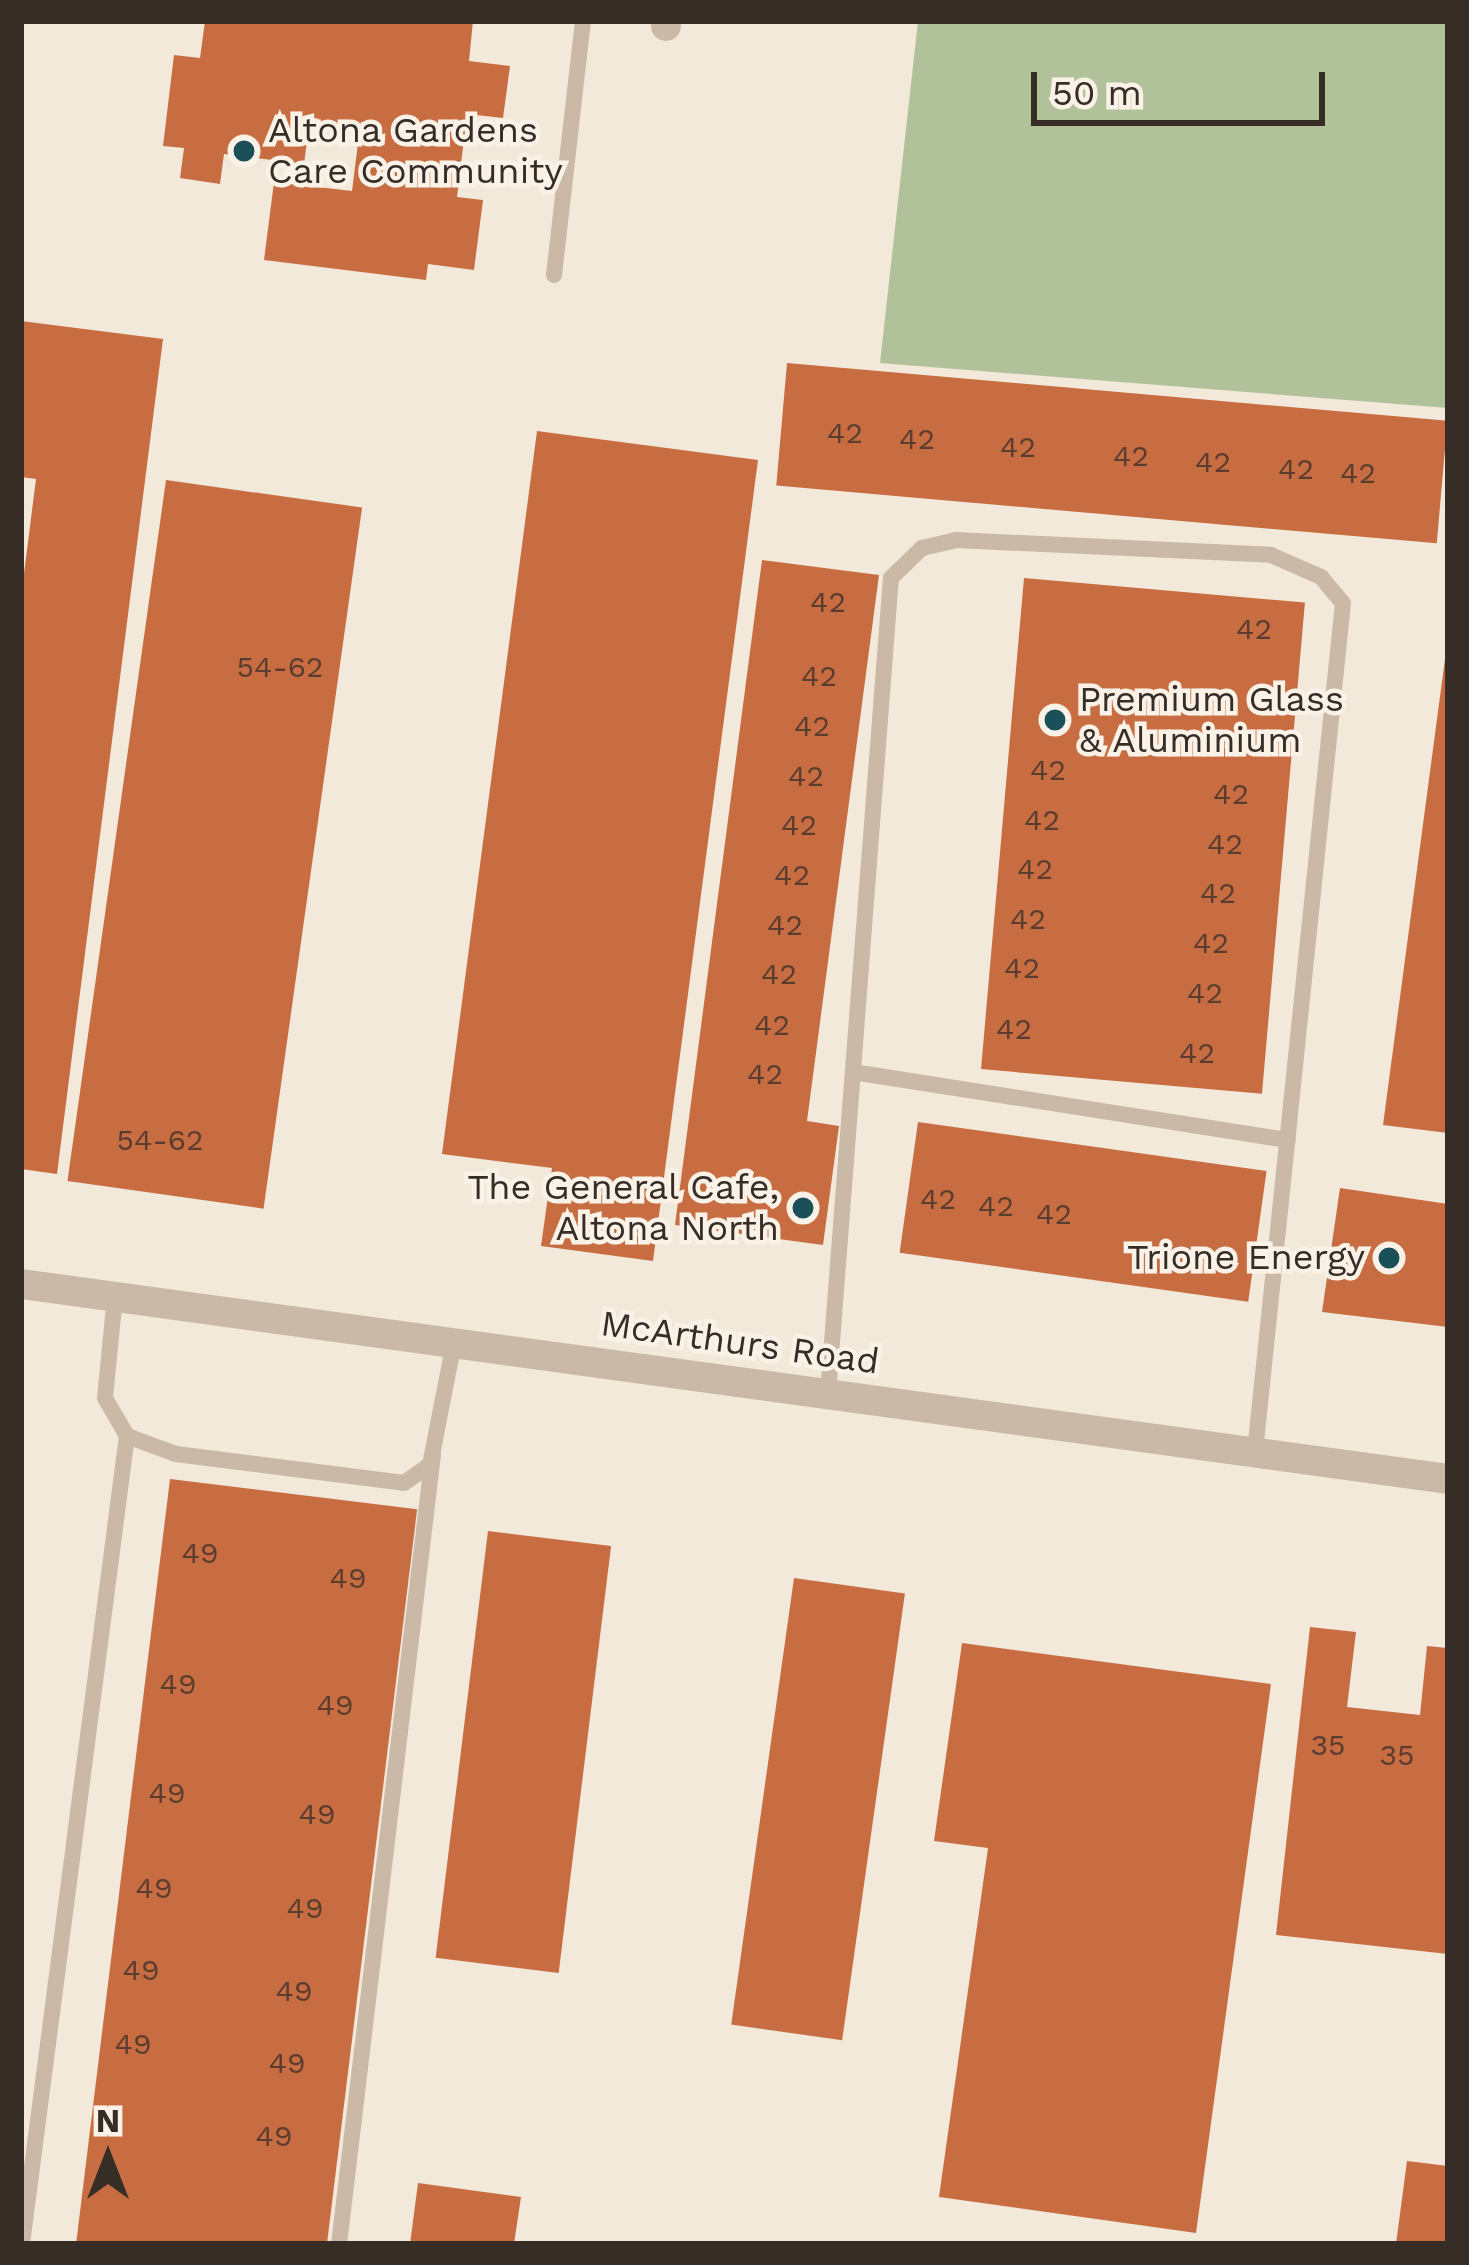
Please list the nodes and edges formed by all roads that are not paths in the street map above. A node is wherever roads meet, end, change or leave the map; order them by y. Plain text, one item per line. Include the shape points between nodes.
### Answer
1 (584, 21) edge
2 (554, 275) dead end
3 (853, 1072) junction
4 (1288, 1140) junction
5 (21, 1284) edge
6 (116, 1296) junction
7 (454, 1343) junction
8 (828, 1394) junction
9 (128, 1436) junction
10 (1255, 1452) junction
11 (433, 1455) junction
12 (1448, 1479) edge
13 (22, 2244) edge
14 (339, 2244) edge

1 - 2 lane
3 - 4 lane
3 - 4 lane via 891,578 922,548 956,540 1271,555 1322,577 1343,603
3 - 8 lane
4 - 10 lane
5 - 6 street, McArthurs Road
6 - 7 street, McArthurs Road
6 - 9 lane via 104,1398
7 - 8 street, McArthurs Road
7 - 11 lane
8 - 10 street, McArthurs Road
9 - 11 lane via 176,1454 404,1483
9 - 13 lane
10 - 12 street, McArthurs Road
11 - 14 lane

